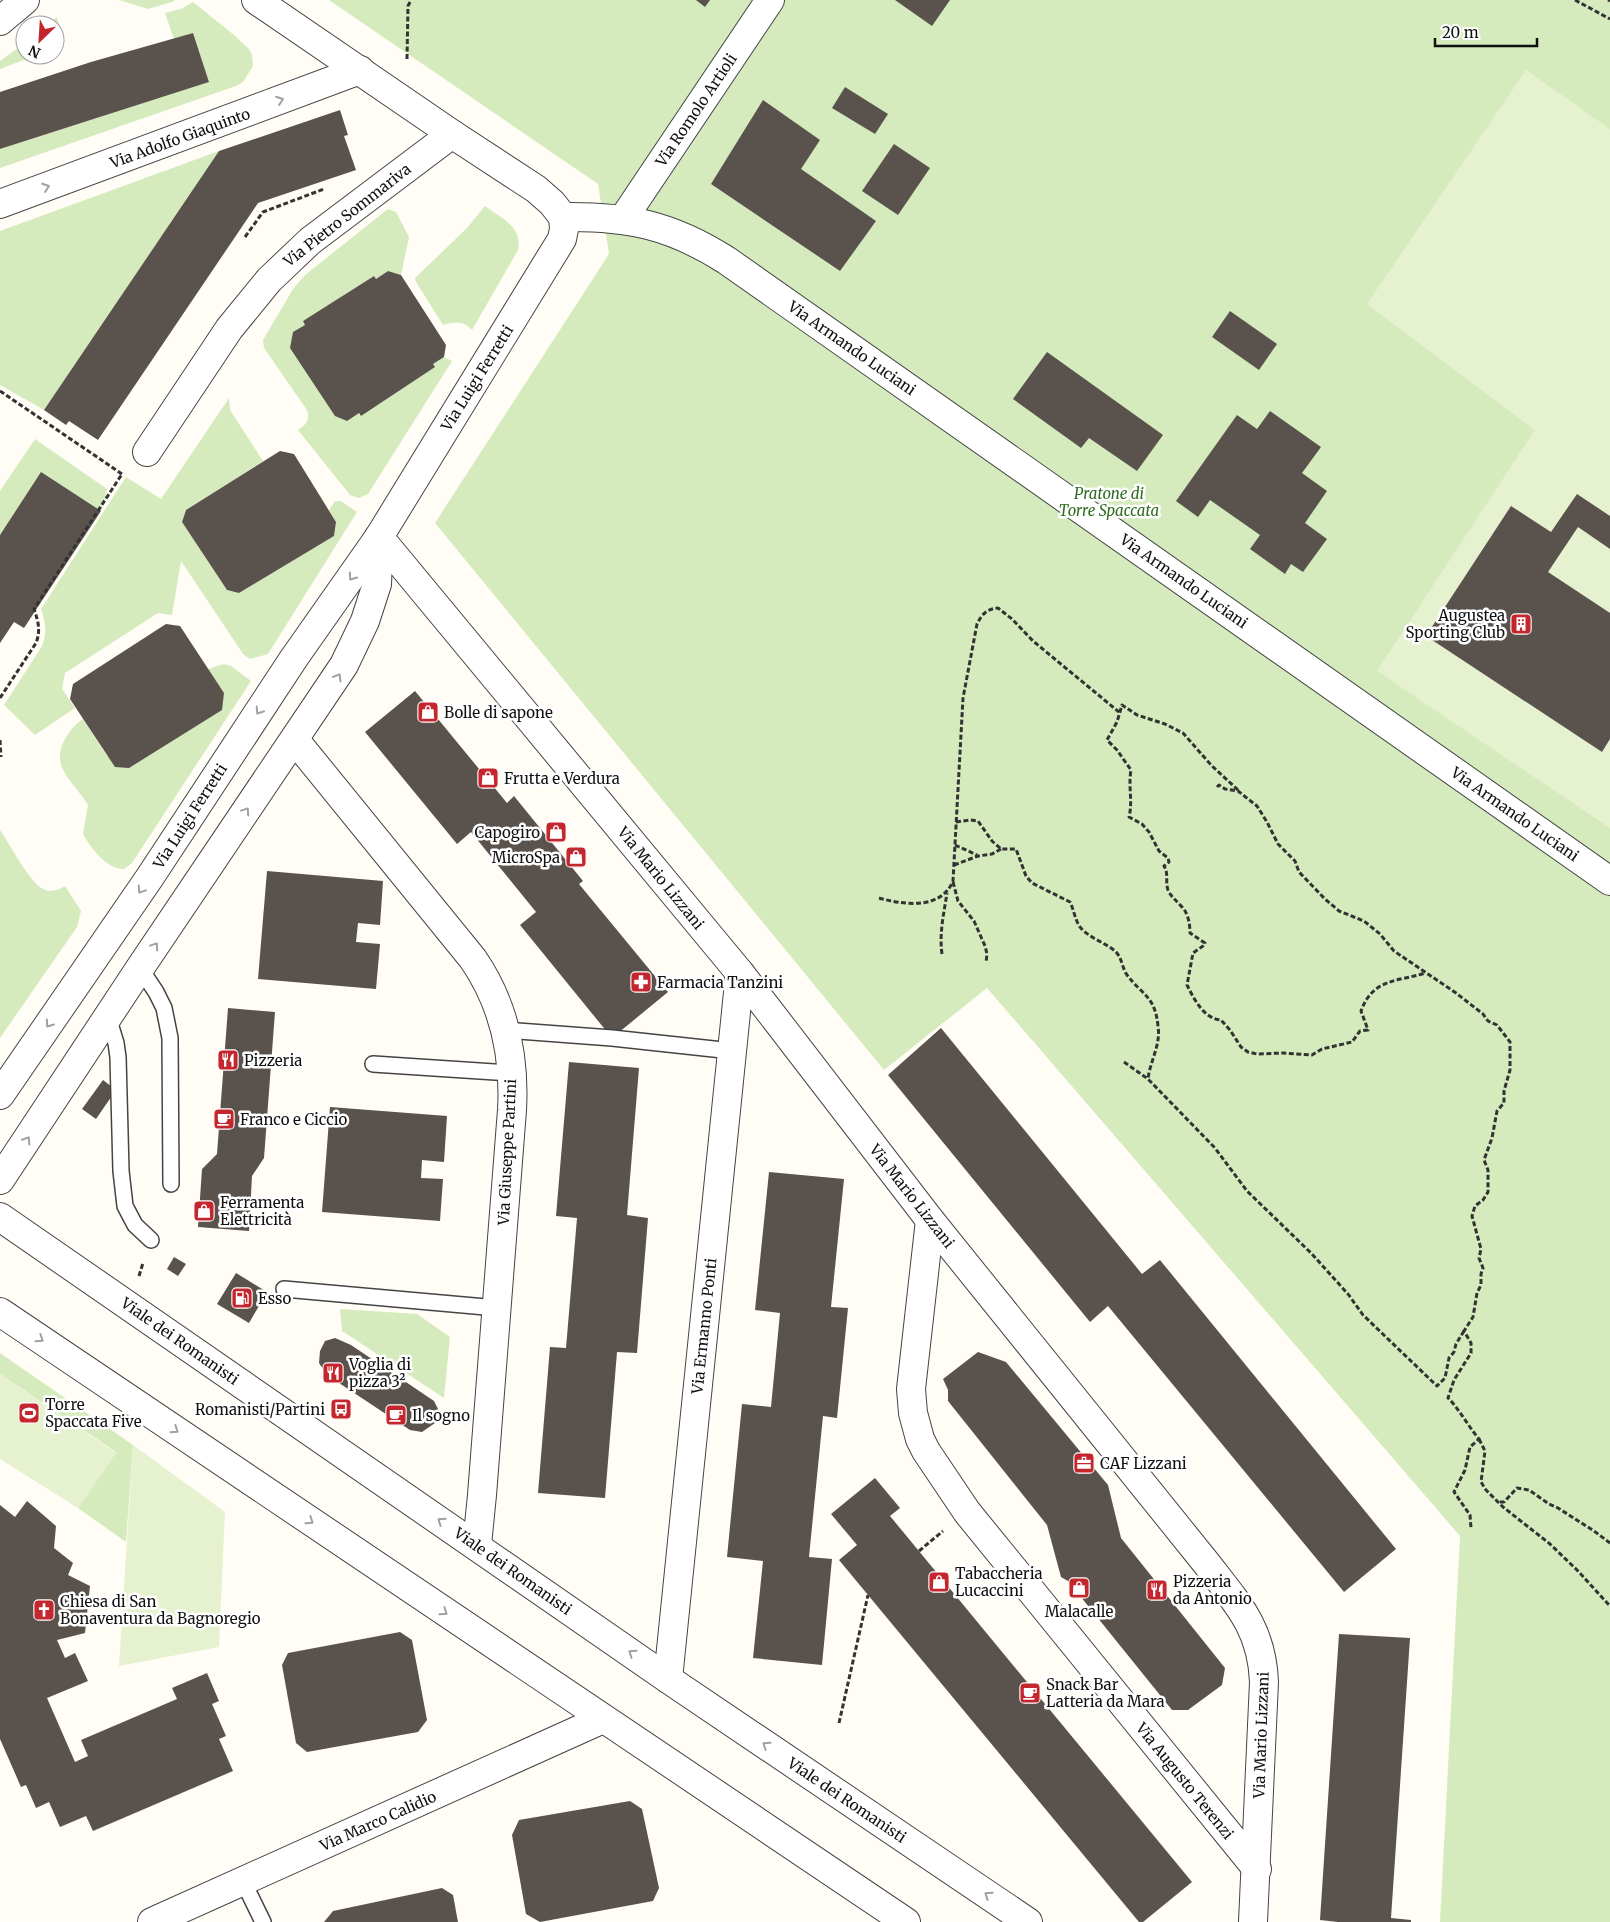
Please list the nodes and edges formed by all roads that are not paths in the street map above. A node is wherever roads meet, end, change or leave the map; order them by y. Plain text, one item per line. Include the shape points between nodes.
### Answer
1 (25, 0) edge
2 (256, 0) edge
3 (770, 0) edge
4 (0, 21) edge
5 (360, 70) junction
6 (452, 134) junction
7 (0, 204) edge
8 (563, 217) junction
9 (623, 219) junction
10 (146, 452) road end
11 (379, 537) junction
12 (295, 740) junction
13 (1610, 881) edge
14 (140, 968) junction
15 (740, 973) junction
16 (108, 1017) junction
17 (506, 1030) junction
18 (732, 1051) junction
19 (373, 1064) dead end
20 (512, 1074) junction
21 (0, 1094) edge
22 (0, 1180) edge
23 (171, 1184) dead end
24 (0, 1217) edge
25 (930, 1220) junction
26 (151, 1240) dead end
27 (284, 1289) dead end
28 (497, 1308) junction
29 (0, 1312) edge
30 (477, 1545) junction
31 (668, 1679) junction
32 (603, 1719) junction
33 (1257, 1869) junction
34 (243, 1881) junction
35 (152, 1922) edge
36 (263, 1922) edge
37 (906, 1922) edge
38 (1028, 1922) edge
39 (1254, 1922) edge

1 - 4 street
2 - 5 street
3 - 9 street, Via Romolo Artioli
5 - 6 street
7 -> 5 street, Via Adolfo Giaquinto
6 - 8 street via 536,189
6 - 10 street, Via Pietro Sommariva via 310,241 274,274 229,329
8 - 9 street, Via Armando Luciani
8 - 11 street, Via Luigi Ferretti via 562,239
9 - 13 street, Via Armando Luciani via 681,235 726,260
12 -> 11 street, Via Luigi Ferretti via 332,686 358,638 377,584
11 - 15 street, Via Mario Lizzani
11 -> 21 street, Via Luigi Ferretti
14 -> 12 street, Via Luigi Ferretti
12 - 17 street, Via Giuseppe Partini via 473,959 494,996
14 - 16 street, Via Luigi Ferretti
14 - 23 lane via 164,1008 170,1038
15 - 18 street, Via Ermanno Ponti
15 - 25 street, Via Mario Lizzani
22 -> 16 street, Via Luigi Ferretti
16 - 26 lane via 118,1057 125,1206
17 - 18 lane
17 - 20 street, Via Giuseppe Partini
18 - 31 street, Via Ermanno Ponti
19 - 20 lane
20 - 28 street, Via Giuseppe Partini
30 -> 24 street, Viale dei Romanisti
25 - 33 street, Via Mario Lizzani via 1208,1564 1256,1634 1264,1682
25 - 33 street, Via Augusto Terenzi via 911,1389 916,1426 926,1451 967,1512
27 - 28 lane
28 - 30 street, Via Giuseppe Partini
29 -> 32 street
31 -> 30 street, Viale dei Romanisti
38 -> 31 street, Viale dei Romanisti
32 - 34 street, Via Marco Calidio
32 - 37 street
33 - 39 street, Via Mario Lizzani
34 - 35 street, Via Marco Calidio
34 - 36 lane

